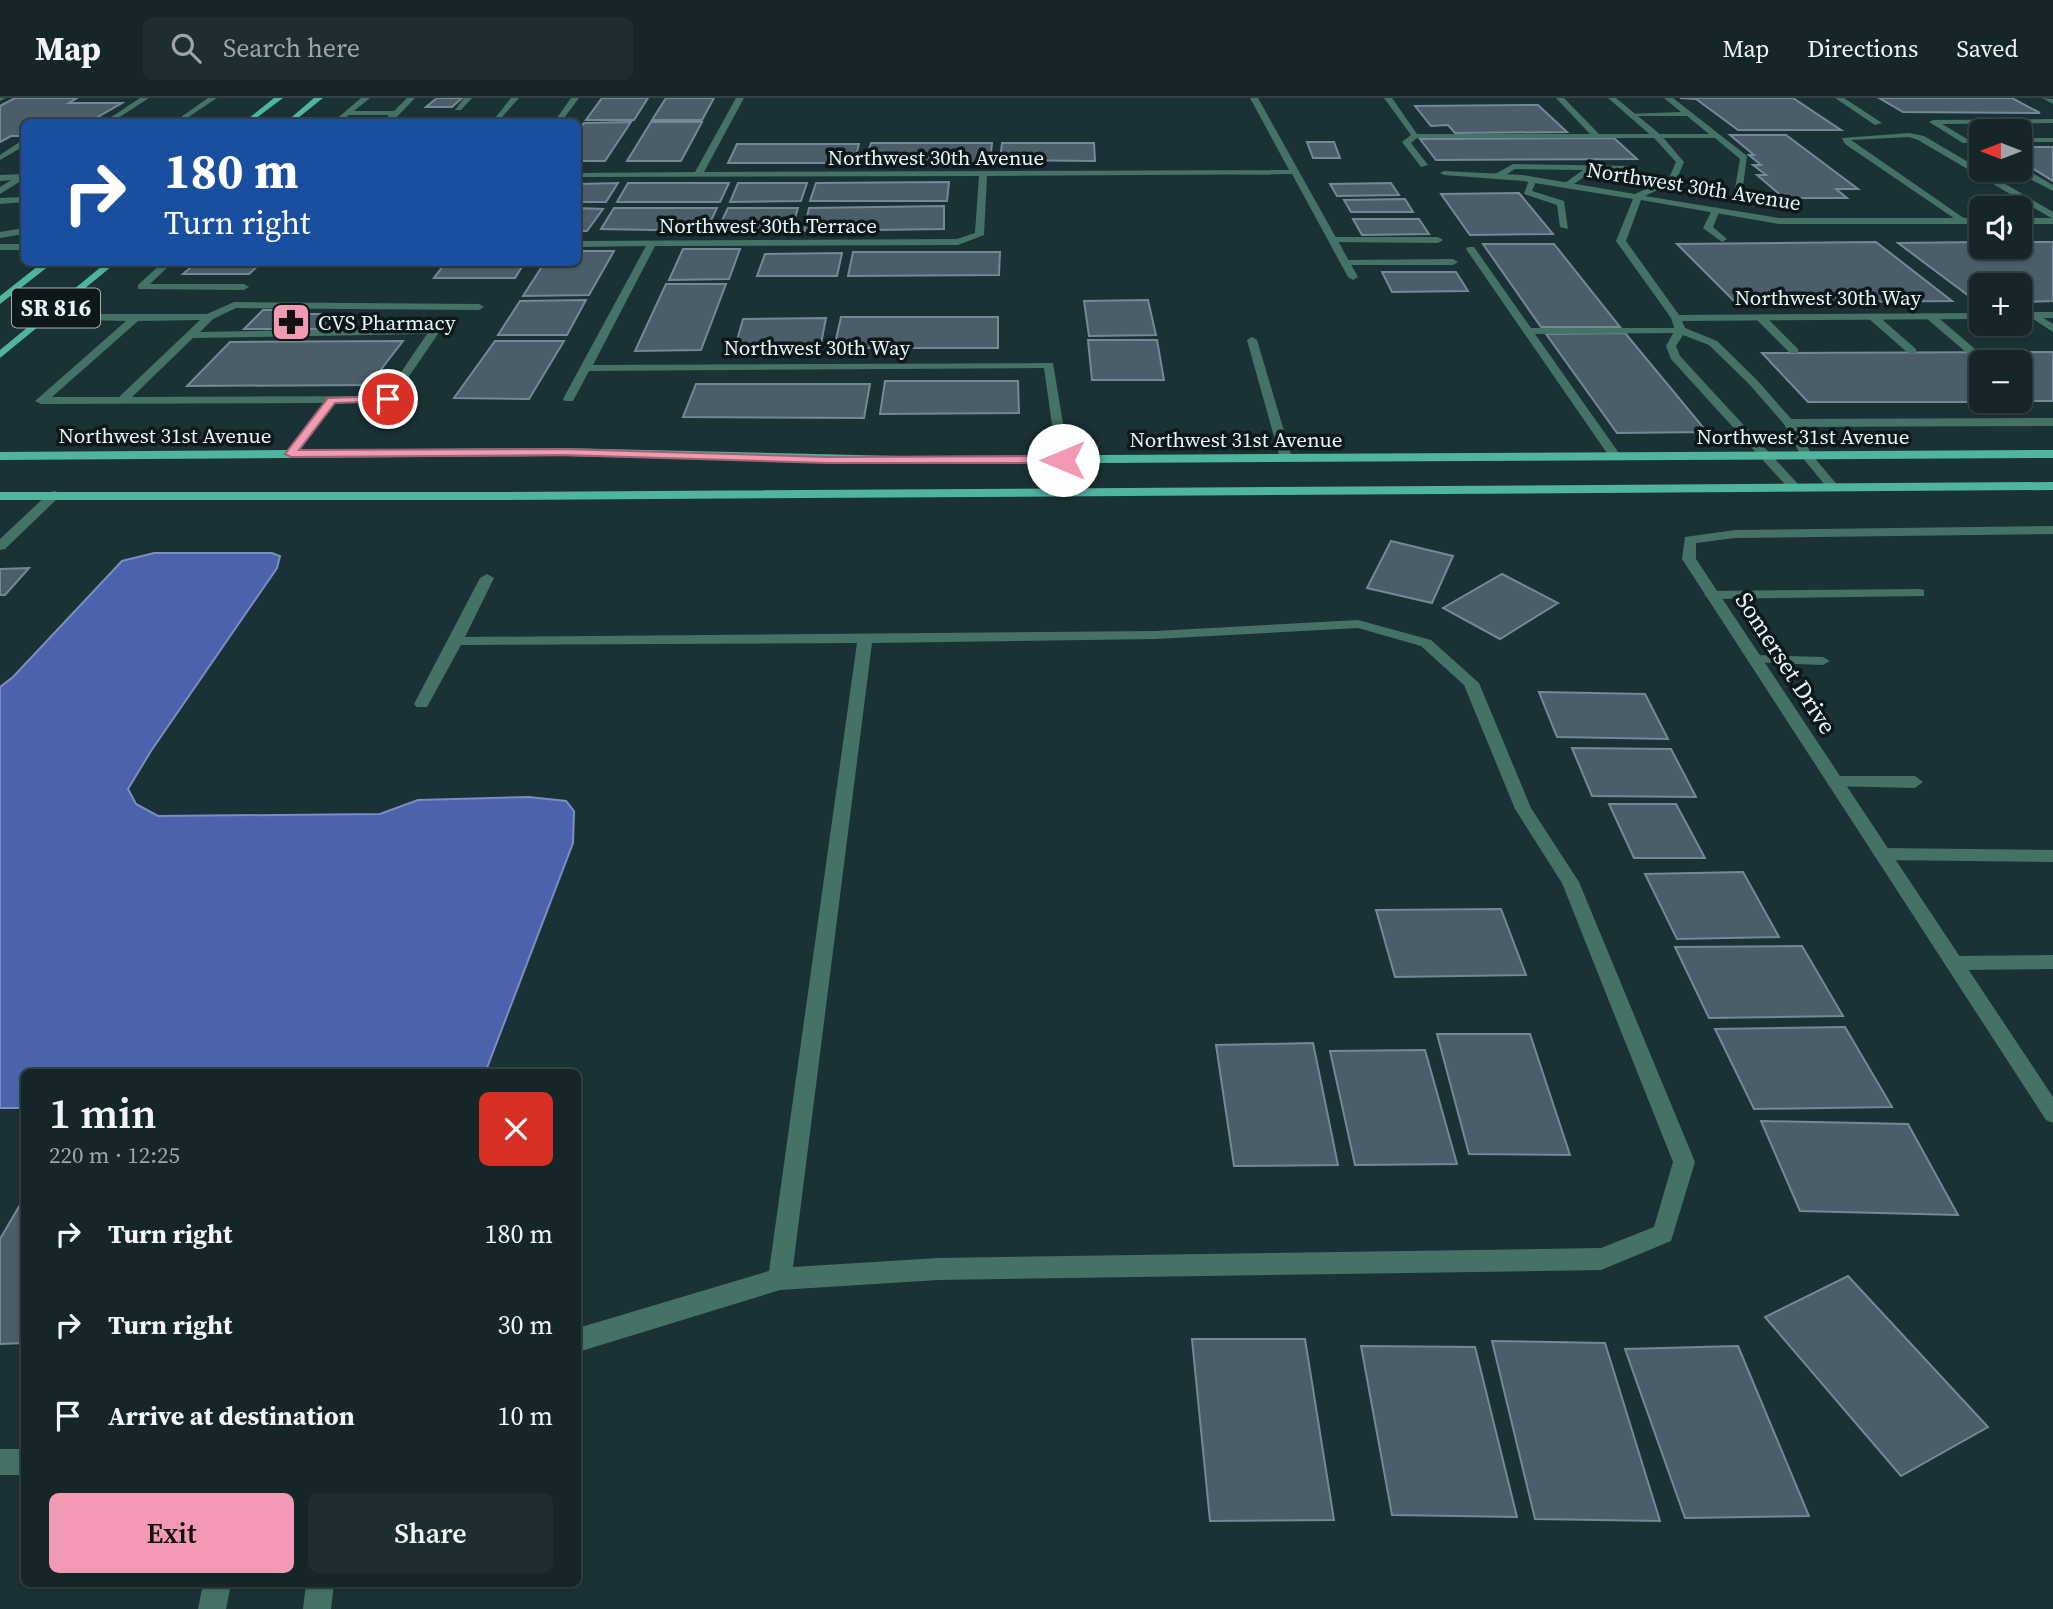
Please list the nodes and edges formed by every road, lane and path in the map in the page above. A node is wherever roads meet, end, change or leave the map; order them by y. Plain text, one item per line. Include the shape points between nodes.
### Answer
1 (145, 98) edge
2 (213, 98) edge
3 (279, 98) edge
4 (319, 98) edge
5 (366, 98) edge
6 (411, 98) edge
7 (468, 98) edge
8 (515, 98) edge
9 (575, 98) edge
10 (740, 98) edge
11 (1254, 98) edge
12 (1388, 98) edge
13 (1560, 98) edge
14 (1612, 98) edge
15 (1668, 98) edge
16 (1839, 98) edge
17 (2046, 98) edge
18 (2053, 102) edge
19 (458, 108) dead end
20 (347, 113) junction
21 (396, 113) junction
22 (1631, 114) junction
23 (1689, 114) junction
24 (499, 115) dead end
25 (113, 119) edge
26 (182, 119) edge
27 (251, 119) edge
28 (293, 119) edge
29 (340, 119) edge
30 (389, 119) edge
31 (559, 119) edge
32 (2032, 121) edge
33 (2053, 121) edge
34 (1969, 122) edge
35 (1878, 123) dead end
36 (1415, 136) junction
37 (1597, 136) junction
38 (1717, 136) junction
39 (1658, 137) junction
40 (2032, 140) edge
41 (2053, 140) edge
42 (1969, 141) edge
43 (21, 145) edge
44 (0, 159) edge
45 (1424, 165) dead end
46 (1592, 168) junction
47 (1634, 168) dead end
48 (1294, 172) junction
49 (1444, 173) dead end
50 (984, 174) junction
51 (581, 175) edge
52 (698, 175) junction
53 (1498, 176) junction
54 (21, 177) edge
55 (2032, 177) edge
56 (0, 178) edge
57 (21, 179) edge
58 (1533, 179) junction
59 (1568, 185) junction
60 (2053, 188) edge
61 (0, 191) edge
62 (1738, 194) dead end
63 (1638, 196) junction
64 (21, 200) edge
65 (0, 201) edge
66 (1716, 210) junction
67 (2053, 216) edge
68 (1964, 221) junction
69 (1969, 221) edge
70 (2032, 221) edge
71 (2053, 221) edge
72 (1565, 227) dead end
73 (21, 232) edge
74 (0, 236) edge
75 (1722, 239) dead end
76 (1333, 240) junction
77 (1438, 240) dead end
78 (652, 243) junction
79 (581, 244) edge
80 (0, 247) edge
81 (20, 247) edge
82 (1471, 249) dead end
83 (0, 259) edge
84 (1453, 262) dead end
85 (1346, 263) junction
86 (45, 266) edge
87 (108, 266) edge
88 (165, 266) edge
89 (1353, 277) dead end
90 (244, 287) dead end
91 (0, 301) edge
92 (348, 305) junction
93 (479, 307) dead end
94 (2034, 315) joint
95 (2053, 315) edge
96 (47, 316) junction
97 (1872, 316) junction
98 (1930, 316) junction
99 (1969, 316) edge
100 (209, 317) junction
101 (1760, 317) junction
102 (135, 318) junction
103 (1678, 324) junction
104 (2053, 329) edge
105 (435, 331) junction
106 (1529, 331) junction
107 (191, 335) junction
108 (1252, 340) dead end
109 (1970, 350) edge
110 (1794, 351) dead end
111 (1912, 351) dead end
112 (0, 355) edge
113 (586, 368) junction
114 (569, 399) dead end
115 (122, 400) junction
116 (332, 400) junction
117 (2053, 422) edge
118 (1789, 423) junction
119 (291, 454) junction
120 (2053, 454) edge
121 (1768, 455) junction
122 (0, 456) edge
123 (1615, 456) junction
124 (1807, 456) junction
125 (1286, 458) junction
126 (1063, 460) junction
127 (2053, 486) edge
128 (1796, 488) junction
129 (1833, 488) junction
130 (1052, 492) junction
131 (54, 495) junction
132 (0, 496) edge
133 (2053, 530) edge
134 (2, 542) edge
135 (487, 578) dead end
136 (1919, 593) dead end
137 (1711, 595) junction
138 (864, 639) junction
139 (456, 641) junction
140 (1754, 659) junction
141 (1823, 660) dead end
142 (422, 704) dead end
143 (1835, 782) junction
144 (1915, 782) dead end
145 (1882, 854) junction
146 (2053, 856) edge
147 (2053, 962) edge
148 (1954, 963) junction
149 (2053, 1114) edge
150 (780, 1279) junction
151 (581, 1339) edge
152 (0, 1462) edge
153 (21, 1462) edge
154 (216, 1587) edge
155 (320, 1587) edge
156 (212, 1609) edge
157 (317, 1609) edge

1 - 25 street
2 - 26 street
3 - 27 main road
4 - 28 main road
5 - 20 street
6 - 21 street
7 - 19 street
8 - 24 street
9 - 31 street
10 - 52 street
11 - 48 street
12 - 36 street
13 - 37 street
14 - 22 street
15 - 23 street
16 - 35 street
17 - 18 street
20 - 21 street
20 - 29 street
21 - 30 street
22 - 23 street
22 - 39 street
23 - 38 street
32 - 33 street
34 - 42 street via 1933,122
36 - 37 street
36 - 45 street via 1406,142
37 - 39 street
38 - 39 street
38 - 62 street via 1744,158
39 - 63 street via 1681,162 1673,179
40 - 41 street
43 - 44 street
46 - 47 street
46 - 53 street via 1513,166
46 - 59 street
48 - 50 street, Northwest 30th Avenue
48 - 76 street
49 - 53 street, Northwest 30th Avenue
50 - 52 street, Northwest 30th Avenue
50 - 78 street, Northwest 30th Terrace via 979,235 958,242
51 - 52 street, Northwest 30th Avenue
53 - 58 street, Northwest 30th Avenue
54 - 56 street
55 - 60 street
57 - 61 street
58 - 59 street, Northwest 30th Avenue
58 - 72 street via 1527,192 1561,202
59 - 63 street, Northwest 30th Avenue
63 - 66 street, Northwest 30th Avenue
63 - 103 street via 1621,241
64 - 65 street
66 - 68 street, Northwest 30th Avenue via 1779,221
66 - 75 street via 1708,228
67 - 68 street via 1921,138 1846,138
68 - 69 street, Northwest 30th Avenue
70 - 71 street
73 - 74 street
76 - 77 street
76 - 85 street
78 - 79 street, Northwest 30th Terrace
78 - 113 street
80 - 81 street
81 - 83 street
82 - 106 street
84 - 85 street
85 - 89 street
86 - 91 main road, SR 816
87 - 96 main road, SR 816
88 - 90 street via 141,287
92 - 93 street
92 - 100 street via 234,305
92 - 105 street
94 - 95 street
94 - 104 street
96 - 102 street
96 - 112 main road, SR 816
97 - 98 street, Northwest 30th Way
97 - 101 street, Northwest 30th Way
97 - 111 street
98 - 99 street, Northwest 30th Way
98 - 109 street
100 - 102 street
100 - 107 street
101 - 103 street, Northwest 30th Way
101 - 110 street
102 - 115 street via 41,401
103 - 106 street, Northwest 30th Way
103 - 118 street via 1713,343
103 - 121 street via 1671,346 1675,357
105 - 107 street
105 - 116 street via 388,399
106 - 123 street
107 - 115 street
108 - 125 street
113 - 114 street
113 - 126 street, Northwest 30th Way via 1049,365
115 - 116 street
116 - 119 street
117 - 118 street
118 - 124 street
119 - 122 main road, Northwest 31st Avenue
119 - 126 main road, Northwest 31st Avenue via 562,452 826,460
120 - 124 main road, Northwest 31st Avenue
121 - 123 main road, Northwest 31st Avenue
121 - 124 main road, Northwest 31st Avenue
121 - 128 street
123 - 125 main road, Northwest 31st Avenue
124 - 129 street
125 - 126 main road, Northwest 31st Avenue
126 - 130 street
127 - 129 main road
128 - 129 main road
128 - 130 main road
130 - 131 main road
131 - 132 main road
131 - 134 street
133 - 137 street, Somerset Drive via 1735,534 1690,540 1689,559
135 - 139 street
136 - 137 street
137 - 140 street, Somerset Drive
138 - 139 street
138 - 150 street
138 - 150 street via 1155,635 1358,624 1426,643 1471,683 1523,809 1570,882 1684,1162 1662,1234 1601,1259 938,1269
139 - 142 street
140 - 141 street
140 - 143 street, Somerset Drive
143 - 144 street
143 - 145 street, Somerset Drive
145 - 146 street
145 - 148 street, Somerset Drive
147 - 148 street
148 - 149 street, Somerset Drive
150 - 151 street
152 - 153 street
154 - 156 street
155 - 157 street

